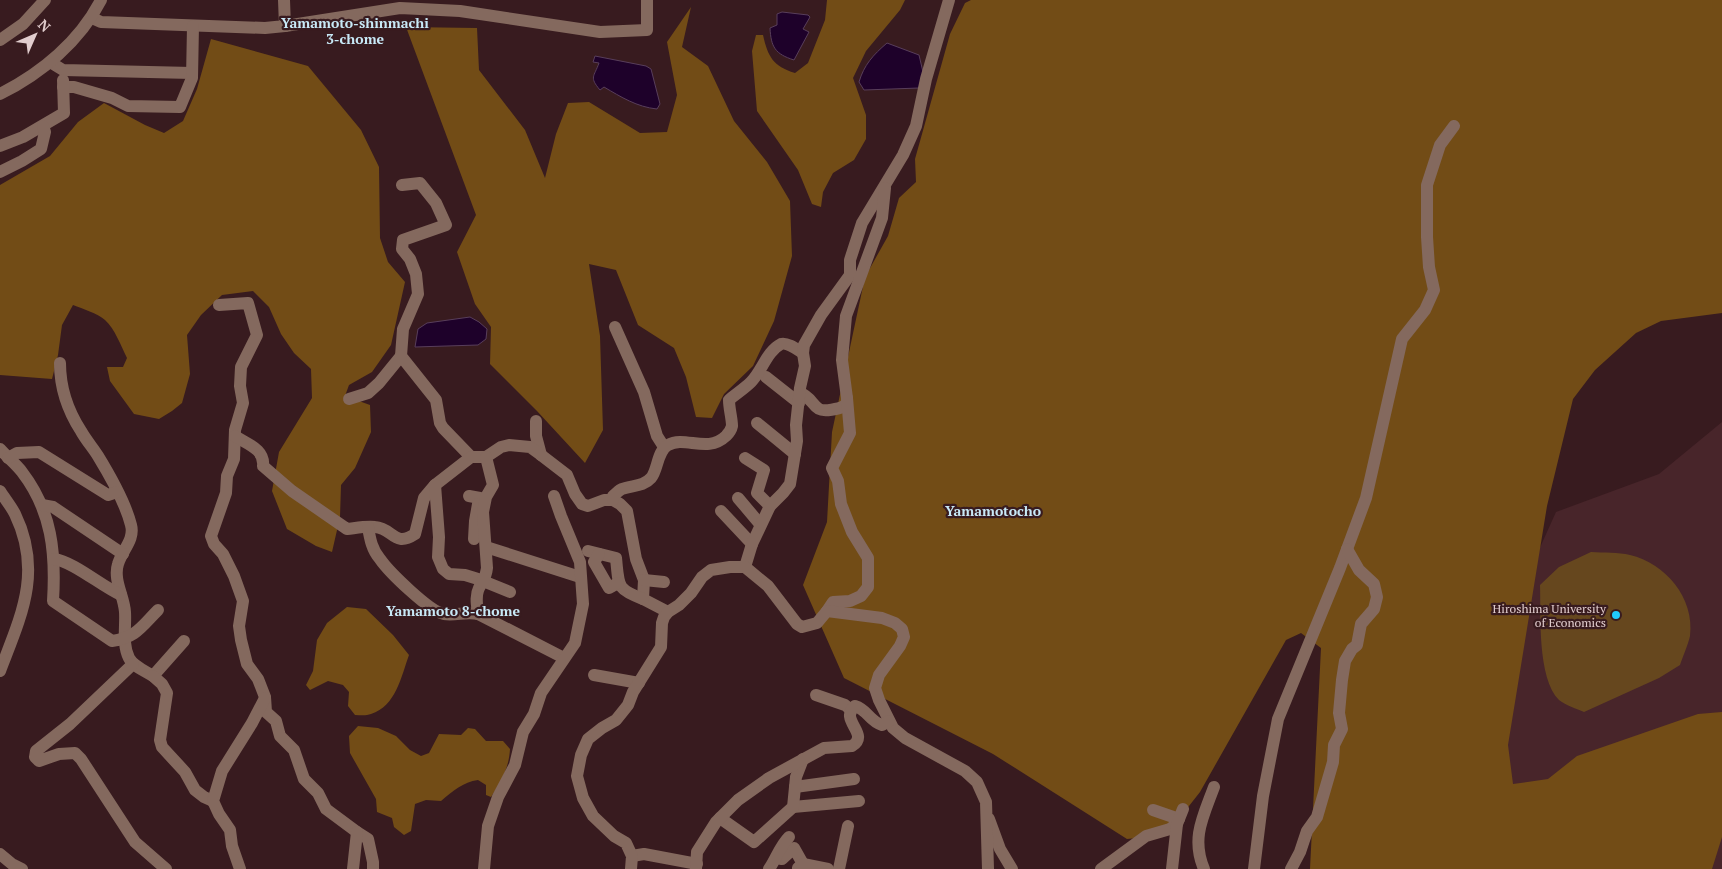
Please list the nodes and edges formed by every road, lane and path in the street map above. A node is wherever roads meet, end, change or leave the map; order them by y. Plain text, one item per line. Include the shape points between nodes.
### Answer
1 (45, 0) edge
2 (102, 0) edge
3 (284, 0) edge
4 (647, 0) edge
5 (949, 0) edge
6 (92, 18) junction
7 (193, 26) junction
8 (285, 26) junction
9 (0, 40) edge
10 (50, 62) junction
11 (63, 70) junction
12 (192, 73) junction
13 (63, 87) junction
14 (0, 94) edge
15 (43, 126) junction
16 (1454, 126) dead end
17 (0, 146) edge
18 (0, 172) edge
19 (402, 185) dead end
20 (885, 186) junction
21 (219, 305) dead end
22 (615, 327) dead end
23 (803, 353) junction
24 (401, 356) junction
25 (60, 363) dead end
26 (766, 377) dead end
27 (799, 398) junction
28 (847, 398) junction
29 (349, 400) dead end
30 (536, 421) dead end
31 (757, 423) dead end
32 (235, 436) junction
33 (664, 447) junction
34 (4, 453) edge
35 (795, 454) junction
36 (541, 455) junction
37 (471, 457) junction
38 (486, 457) junction
39 (745, 458) dead end
40 (435, 485) junction
41 (493, 485) junction
42 (0, 492) edge
43 (117, 492) junction
44 (554, 496) dead end
45 (738, 498) dead end
46 (613, 500) junction
47 (42, 505) junction
48 (770, 506) junction
49 (722, 510) dead end
50 (760, 524) junction
51 (368, 527) junction
52 (474, 539) dead end
53 (752, 544) junction
54 (486, 547) junction
55 (1347, 549) junction
56 (123, 554) junction
57 (594, 556) junction
58 (54, 560) junction
59 (580, 564) junction
60 (745, 567) junction
61 (580, 578) junction
62 (644, 580) junction
63 (483, 581) junction
64 (664, 582) dead end
65 (618, 583) junction
66 (510, 592) dead end
67 (121, 595) junction
68 (643, 599) junction
69 (158, 610) dead end
70 (827, 611) junction
71 (668, 612) junction
72 (478, 614) junction
73 (125, 640) junction
74 (184, 641) dead end
75 (564, 658) junction
76 (133, 664) junction
77 (0, 671) edge
78 (594, 675) dead end
79 (153, 676) junction
80 (639, 683) junction
81 (816, 694) dead end
82 (265, 697) junction
83 (851, 710) junction
84 (889, 721) junction
85 (803, 759) junction
86 (854, 779) dead end
87 (795, 787) junction
88 (1214, 787) dead end
89 (213, 801) junction
90 (859, 801) dead end
91 (793, 807) junction
92 (1153, 810) dead end
93 (987, 817) junction
94 (1180, 817) junction
95 (720, 818) junction
96 (848, 826) dead end
97 (356, 832) junction
98 (789, 838) dead end
99 (0, 854) edge
100 (632, 856) junction
101 (786, 864) edge
102 (696, 867) edge
103 (22, 869) edge
104 (166, 869) edge
105 (240, 869) edge
106 (353, 869) edge
107 (372, 869) edge
108 (484, 869) edge
109 (631, 869) edge
110 (828, 869) edge
111 (839, 869) edge
112 (988, 869) edge
113 (1012, 869) edge
114 (1101, 869) edge
115 (1172, 869) edge
116 (1204, 869) edge
117 (1254, 869) edge
118 (1291, 869) edge

1 - 9 street via 23,24
2 - 6 street
3 - 8 street
4 - 8 street via 647,30 600,32 460,11 400,8
5 - 20 street via 916,126
6 - 7 street via 102,22
6 - 10 street
7 - 8 street
7 - 12 street
10 - 11 street
10 - 14 street
11 - 12 street
11 - 13 street
12 - 13 street via 180,107 128,106 112,98
13 - 15 street via 64,112
15 - 17 street
15 - 18 street via 45,132 41,148
16 - 55 street via 1440,145 1427,185 1429,267 1434,290 1424,310 1402,339 1366,498
19 - 24 street via 420,183 436,202 446,225 403,240 402,249 416,274 418,294 403,329
20 - 23 street via 862,223 850,260 850,275 807,338
20 - 28 street via 882,218 846,316 842,360
21 - 32 street via 248,302 257,335 242,367 240,386 243,403
22 - 33 street
23 - 27 street via 805,366
23 - 33 street via 786,344 772,353 750,383 729,400 732,426 722,440 704,445 670,443
24 - 29 street via 368,393
24 - 37 street via 436,400 443,428
25 - 43 street via 63,393 80,430
26 - 27 street
27 - 28 street via 805,394 822,410 841,407
27 - 35 street
28 - 70 street via 850,433 832,468 838,481 840,504 868,558 868,587 861,596 832,602
30 - 36 street
31 - 35 street
32 - 51 street via 261,453 263,466 292,491 347,530
32 - 82 street via 226,493 211,536 223,554 243,601 239,626 247,664
33 - 46 street via 651,478 644,484 623,488 613,496
34 - 43 street via 39,452 108,495
34 - 47 street via 22,471
35 - 48 street via 790,484
36 - 38 street via 530,447 510,445
36 - 46 street via 567,475 574,494 582,504 588,506
37 - 38 street
37 - 40 street
38 - 41 street
39 - 48 street via 764,470 758,493
40 - 51 street via 424,498 415,534 406,540 398,539 377,526
40 - 63 street via 438,557 443,569 449,574
41 - 52 street via 474,497
41 - 54 street via 483,512
42 - 77 street via 24,537 29,567 22,612
43 - 56 street via 132,528 131,540
44 - 59 street
45 - 50 street
46 - 62 street via 627,511 636,559
47 - 56 street via 53,507
47 - 58 street via 52,535
48 - 50 street
49 - 53 street
50 - 53 street
51 - 72 street via 372,547 379,559 424,603 442,614
53 - 60 street
54 - 61 street
54 - 63 street via 487,568
55 - 117 street via 1278,719 1263,796
55 - 118 street via 1359,570 1374,584 1377,597 1374,609 1361,624 1358,644 1345,662 1339,713 1342,729 1334,745 1333,762 1317,817 1307,831
56 - 67 street via 118,564 117,579
57 - 59 street
57 - 65 street via 609,588
57 - 65 street via 616,558
58 - 67 street via 64,561
58 - 73 street via 52,600 112,641
59 - 61 street
60 - 70 street via 768,586 802,627 817,624
60 - 71 street via 711,570 679,605
61 - 75 street via 584,604 575,643
62 - 64 street
62 - 68 street
63 - 66 street
63 - 72 street via 476,598
65 - 68 street via 626,592
67 - 73 street via 125,611
68 - 71 street
69 - 73 street
70 - 84 street via 882,618 902,629 904,637 900,646 875,688
71 - 80 street via 662,623 661,648
72 - 75 street
73 - 76 street via 128,657
74 - 79 street
75 - 108 street via 541,693 523,732 515,765 498,797 488,826
76 - 79 street
76 - 104 street via 70,724 36,751 35,756 39,761 74,753 82,759 136,842
78 - 80 street
79 - 89 street via 167,693 160,740 162,747 185,772 195,790
80 - 100 street via 616,720 588,739 577,776 583,798 593,816 626,843
81 - 83 street
82 - 89 street via 222,771
82 - 97 street via 266,712 276,721 280,736 294,750 304,779 318,793 326,809
83 - 84 street via 855,706 863,708 875,723 882,725
83 - 85 street via 849,716 859,739 856,744 824,748
84 - 93 street via 905,738 966,771 977,782 986,802
85 - 87 street
85 - 95 street via 738,800
86 - 87 street
87 - 91 street
88 - 116 street via 1198,842
89 - 105 street via 230,830
90 - 91 street
91 - 95 street via 754,842
92 - 94 street
93 - 112 street
93 - 113 street
94 - 114 street via 1170,830 1146,836
94 - 115 street
95 - 102 street via 698,852
96 - 111 street
97 - 106 street
97 - 107 street via 368,839
98 - 101 street via 784,842
99 - 103 street
100 - 102 street via 644,854
100 - 109 street
101 - 110 street

